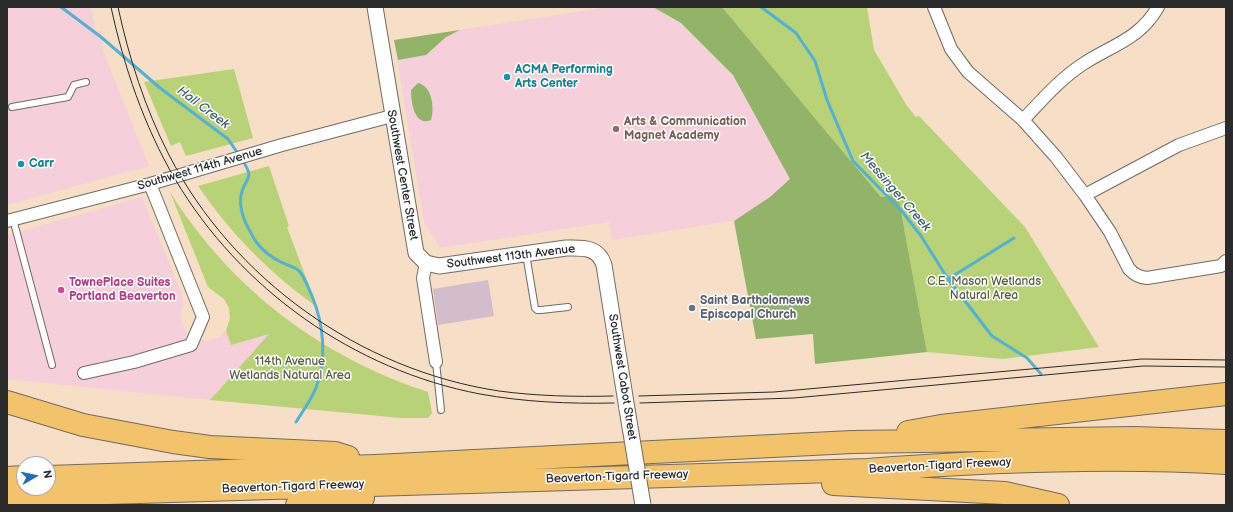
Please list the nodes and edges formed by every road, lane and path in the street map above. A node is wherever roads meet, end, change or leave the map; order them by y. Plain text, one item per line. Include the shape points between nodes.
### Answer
1 (375, 7) edge
2 (934, 7) edge
3 (1158, 7) edge
4 (86, 82) dead end
5 (12, 107) dead end
6 (392, 116) junction
7 (1023, 120) junction
8 (1226, 128) edge
9 (150, 184) junction
10 (1086, 195) junction
11 (10, 220) edge
12 (595, 252) joint
13 (526, 254) junction
14 (1226, 261) edge
15 (426, 263) junction
16 (568, 307) dead end
17 (436, 362) joint
18 (52, 365) dead end
19 (84, 373) dead end
20 (1226, 394) edge
21 (7, 402) edge
22 (441, 410) dead end
23 (1226, 441) edge
24 (852, 442) junction
25 (1226, 464) edge
26 (376, 466) junction
27 (794, 472) junction
28 (56, 477) edge
29 (507, 480) junction
30 (7, 496) edge
31 (297, 505) edge
32 (643, 505) edge
33 (1058, 505) edge

1 - 6 street, Southwest Center Street
2 - 7 street via 951,49 968,72
3 - 7 street via 1140,31 1083,64 1057,85
4 - 5 lane via 74,85 68,96
6 - 9 street, Southwest 114th Avenue
6 - 15 street, Southwest Center Street via 416,253
7 - 10 street
8 - 10 street via 1179,145
9 - 11 street, Southwest 114th Avenue
9 - 19 street via 203,317 191,345 134,362
10 - 14 street via 1110,232 1129,269 1138,276 1147,278 1221,266
11 - 18 lane
12 - 13 street, Southwest 113th Avenue via 587,248 578,248
12 - 32 street, Southwest Cabot Street, bridge via 604,265
13 - 15 street, Southwest 113th Avenue via 439,266
13 - 16 lane via 535,308 541,310
15 - 17 street via 423,278
17 - 22 lane
20 - 24 highway via 941,426
21 - 26 highway via 83,425 139,436 210,447 335,453
23 - 24 highway, Beaverton-Tigard Freeway via 1126,438
24 - 26 highway, Beaverton-Tigard Freeway
25 - 27 highway, Beaverton-Tigard Freeway via 1062,460
26 - 28 highway, Beaverton-Tigard Freeway
27 - 29 highway, Beaverton-Tigard Freeway
27 - 33 highway via 819,483 1005,493
29 - 30 highway, Beaverton-Tigard Freeway
29 - 31 highway via 481,488

